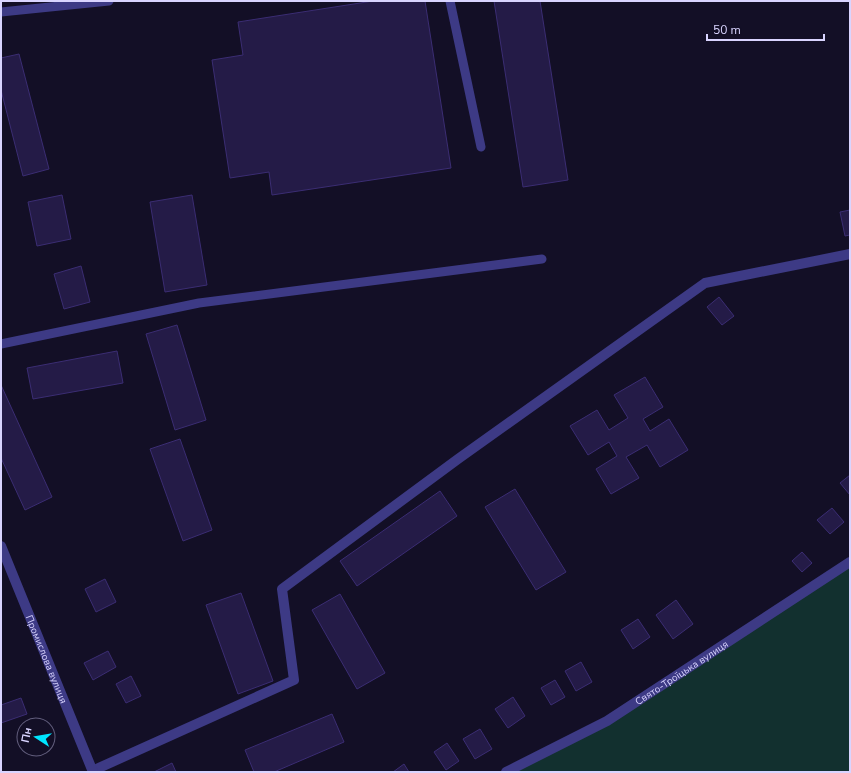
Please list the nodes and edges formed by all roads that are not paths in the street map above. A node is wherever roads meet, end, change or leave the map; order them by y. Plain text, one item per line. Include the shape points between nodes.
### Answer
1 (109, 1) edge
2 (450, 1) edge
3 (1, 12) edge
4 (481, 146) dead end
5 (850, 254) edge
6 (542, 259) dead end
7 (1, 344) edge
8 (1, 546) edge
9 (850, 562) edge
10 (92, 771) edge
11 (506, 772) edge

1 - 3 lane
2 - 4 lane
5 - 10 street via 705,283 458,459 282,589 294,680
6 - 7 lane via 199,303
8 - 10 street, Промислова вулиця
9 - 11 street, Свято-Троїцька вулиця via 607,721

